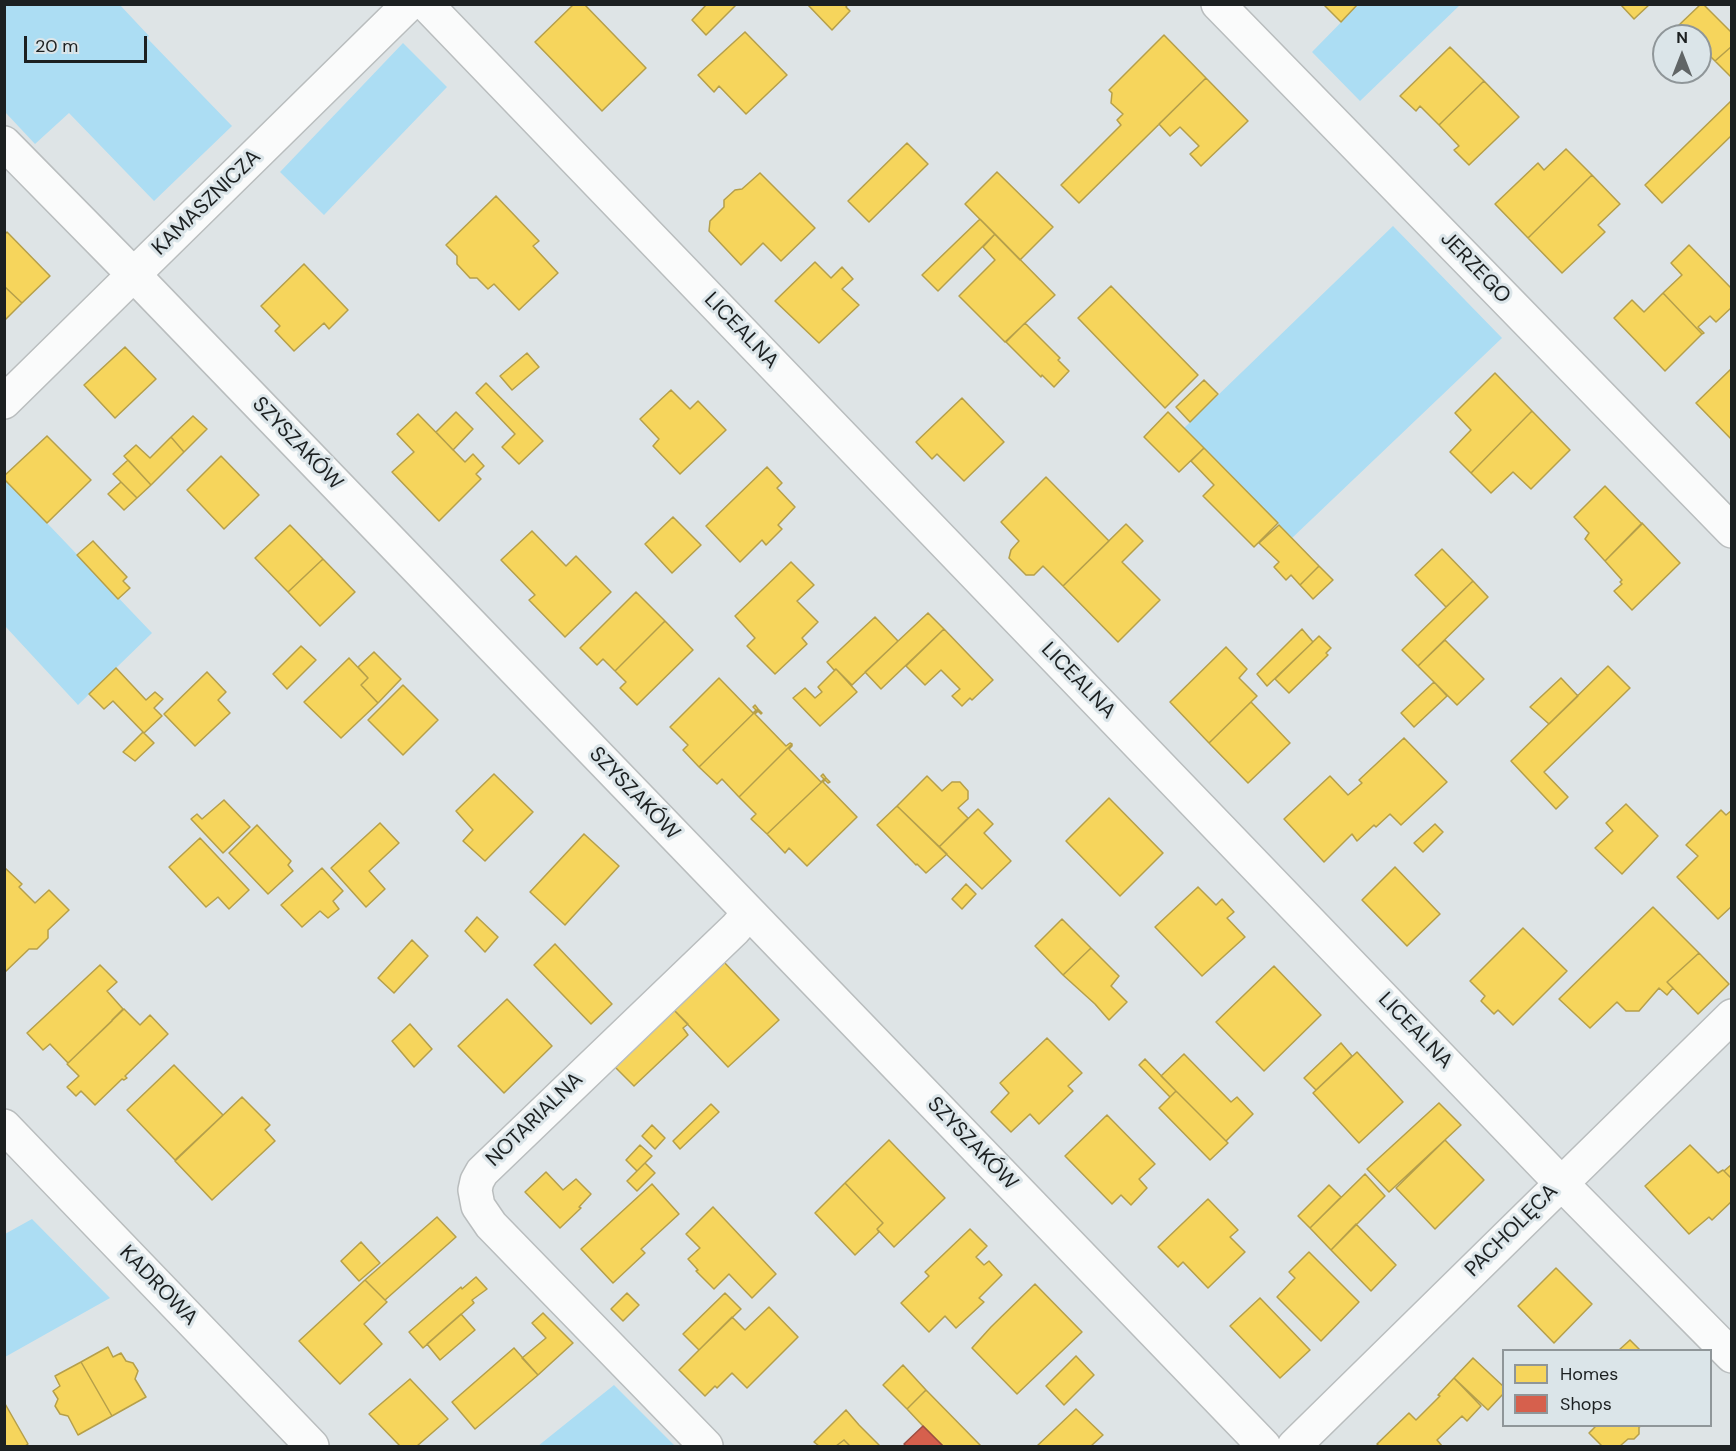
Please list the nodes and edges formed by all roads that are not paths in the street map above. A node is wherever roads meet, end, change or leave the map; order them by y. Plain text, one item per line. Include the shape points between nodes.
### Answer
1 (409, 4) edge
2 (426, 4) edge
3 (1218, 4) edge
4 (4, 143) edge
5 (134, 275) junction
6 (4, 402) edge
7 (1731, 531) edge
8 (749, 913) junction
9 (1731, 1016) edge
10 (4, 1126) edge
11 (1561, 1183) junction
12 (1731, 1356) edge
13 (312, 1446) edge
14 (706, 1446) edge
15 (1264, 1446) edge
16 (1294, 1446) edge

1 - 5 street, KAMASZNICZA
2 - 11 street, LICEALNA
3 - 7 street, JERZEGO
4 - 5 street, SZYSZAKÓW
5 - 6 street, KAMASZNICZA
5 - 8 street, SZYSZAKÓW
8 - 14 street, NOTARIALNA via 482,1172 475,1190 478,1206 491,1225
8 - 15 street, SZYSZAKÓW
9 - 11 street, PACHOLĘCA
10 - 13 street, KADROWA
11 - 12 street, LICEALNA
11 - 16 street, PACHOLĘCA

